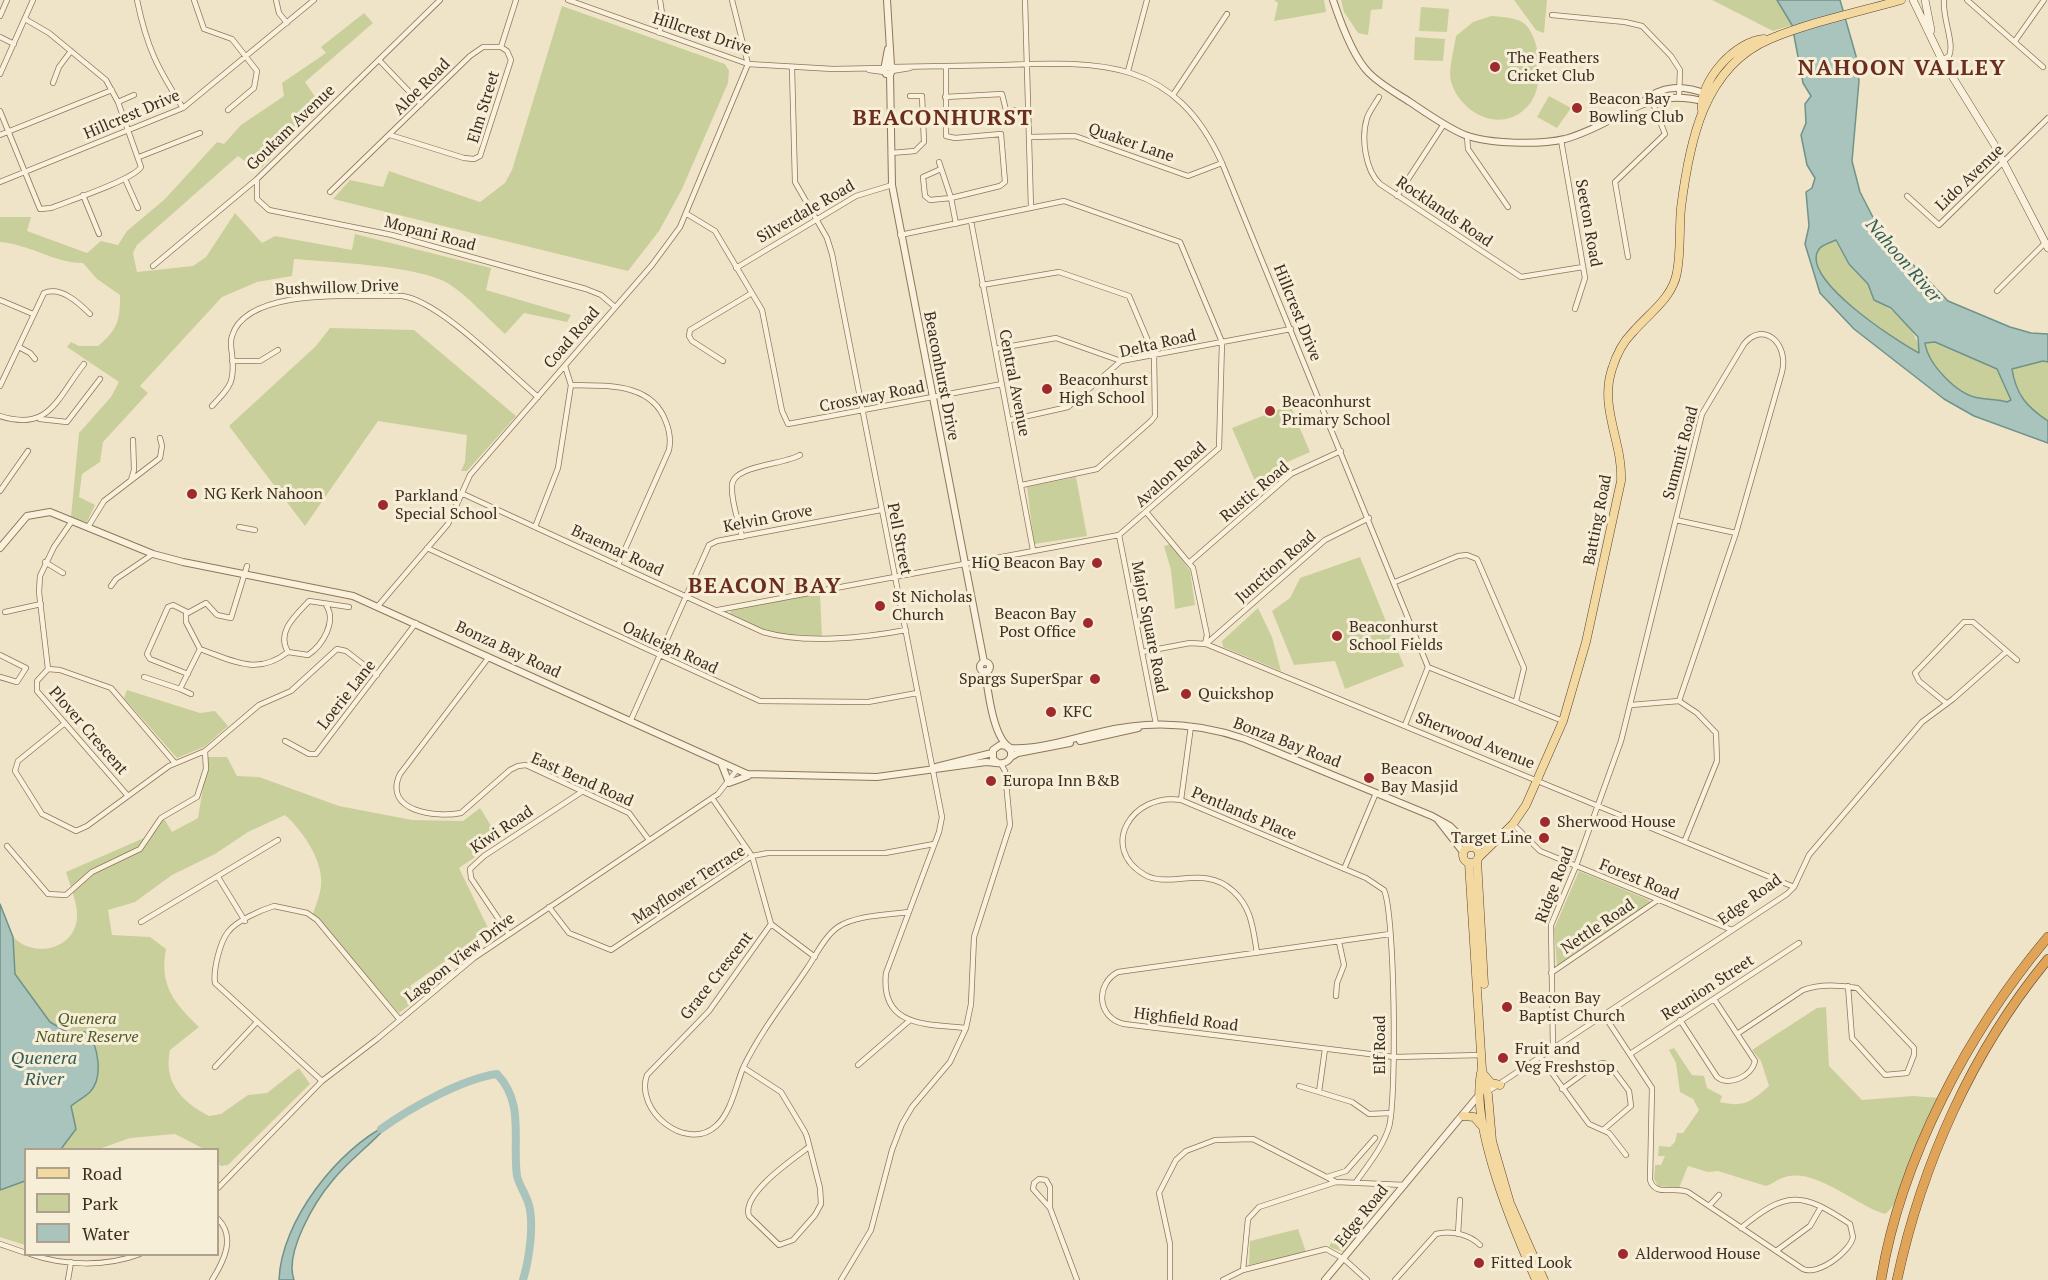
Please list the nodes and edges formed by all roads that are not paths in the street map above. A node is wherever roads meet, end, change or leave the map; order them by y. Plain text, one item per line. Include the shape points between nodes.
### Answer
1 (7, 0) edge
2 (33, 0) edge
3 (137, 0) edge
4 (194, 0) edge
5 (276, 0) edge
6 (314, 0) edge
7 (440, 0) edge
8 (516, 0) edge
9 (568, 0) edge
10 (660, 0) edge
11 (732, 0) edge
12 (886, 0) edge
13 (1026, 0) edge
14 (1147, 0) edge
15 (1333, 0) edge
16 (1900, 0) edge
17 (1913, 0) edge
18 (1925, 0) edge
19 (1944, 0) edge
20 (1967, 0) edge
21 (2044, 0) edge
22 (1227, 14) dead end
23 (1552, 15) dead end
24 (0, 16) edge
25 (25, 19) junction
26 (287, 23) junction
27 (659, 33) junction
28 (0, 37) edge
29 (1933, 41) junction
30 (2015, 41) junction
31 (14, 44) junction
32 (501, 47) junction
33 (71, 51) junction
34 (247, 56) junction
35 (379, 60) junction
36 (1942, 60) junction
37 (748, 64) junction
38 (1028, 64) junction
39 (946, 67) junction
40 (2043, 67) dead end
41 (792, 68) junction
42 (888, 70) junction
43 (1128, 71) junction
44 (0, 74) edge
45 (53, 83) dead end
46 (1679, 87) junction
47 (112, 90) junction
48 (134, 95) dead end
49 (1173, 95) junction
50 (910, 96) dead end
51 (945, 97) junction
52 (1379, 97) dead end
53 (1679, 97) junction
54 (1705, 98) junction
55 (1652, 101) junction
56 (118, 102) junction
57 (1643, 103) junction
58 (421, 104) junction
59 (183, 108) junction
60 (228, 110) dead end
61 (1015, 110) dead end
62 (0, 111) edge
63 (2048, 118) edge
64 (1444, 124) junction
65 (128, 130) junction
66 (8, 131) junction
67 (200, 133) dead end
68 (0, 135) edge
69 (390, 135) junction
70 (1467, 136) junction
71 (1029, 137) junction
72 (1561, 140) junction
73 (891, 153) junction
74 (139, 157) junction
75 (939, 162) dead end
76 (2004, 162) junction
77 (1222, 163) junction
78 (941, 169) junction
79 (24, 172) junction
80 (125, 178) junction
81 (256, 178) junction
82 (0, 182) edge
83 (892, 185) junction
84 (246, 188) junction
85 (330, 192) dead end
86 (256, 193) junction
87 (83, 195) junction
88 (1397, 196) junction
89 (1907, 196) dead end
90 (951, 198) junction
91 (1508, 207) dead end
92 (138, 208) dead end
93 (1031, 208) junction
94 (687, 214) junction
95 (816, 219) junction
96 (971, 221) junction
97 (956, 224) junction
98 (99, 234) dead end
99 (900, 235) junction
100 (2047, 246) edge
101 (1628, 257) dead end
102 (153, 266) dead end
103 (1583, 267) junction
104 (736, 268) junction
105 (982, 285) junction
106 (1997, 291) dead end
107 (752, 292) junction
108 (0, 300) edge
109 (615, 307) junction
110 (1575, 309) dead end
111 (33, 314) junction
112 (90, 314) dead end
113 (1291, 328) junction
114 (1222, 342) junction
115 (19, 347) junction
116 (994, 349) junction
117 (278, 350) dead end
118 (1154, 355) junction
119 (35, 359) dead end
120 (232, 361) junction
121 (1120, 361) junction
122 (723, 362) dead end
123 (84, 364) dead end
124 (565, 366) junction
125 (100, 380) dead end
126 (1002, 384) junction
127 (571, 385) junction
128 (0, 386) edge
129 (538, 397) junction
130 (931, 398) junction
131 (212, 406) dead end
132 (862, 411) junction
133 (0, 416) edge
134 (40, 419) junction
135 (1010, 420) junction
136 (160, 438) dead end
137 (133, 440) dead end
138 (28, 451) dead end
139 (1341, 451) junction
140 (800, 455) dead end
141 (130, 483) junction
142 (1022, 484) junction
143 (0, 491) edge
144 (461, 493) junction
145 (881, 510) junction
146 (1147, 513) junction
147 (1369, 518) junction
148 (1676, 520) junction
149 (72, 521) junction
150 (88, 527) junction
151 (239, 527) dead end
152 (535, 527) junction
153 (255, 530) dead end
154 (1736, 533) junction
155 (1119, 534) junction
156 (742, 537) junction
157 (0, 548) edge
158 (427, 548) junction
159 (1033, 550) junction
160 (153, 554) junction
161 (45, 562) junction
162 (1190, 562) junction
163 (963, 563) junction
164 (618, 565) junction
165 (247, 566) dead end
166 (63, 573) dead end
167 (245, 574) junction
168 (894, 575) junction
169 (1395, 582) junction
170 (111, 586) dead end
171 (686, 596) junction
172 (41, 604) junction
173 (326, 604) junction
174 (349, 606) dead end
175 (378, 606) junction
176 (717, 610) junction
177 (5, 612) dead end
178 (187, 612) junction
179 (416, 623) junction
180 (906, 630) junction
181 (1205, 644) junction
182 (200, 650) junction
183 (288, 652) junction
184 (1142, 652) junction
185 (2006, 652) junction
186 (659, 655) junction
187 (0, 656) edge
188 (489, 657) junction
189 (2018, 660) dead end
190 (1428, 667) junction
191 (48, 669) junction
192 (188, 674) junction
193 (377, 675) junction
194 (0, 677) edge
195 (144, 677) dead end
196 (180, 689) junction
197 (917, 693) junction
198 (190, 694) dead end
199 (1515, 701) junction
200 (1680, 701) junction
201 (1946, 703) junction
202 (1631, 705) junction
203 (630, 722) junction
204 (1563, 722) junction
205 (64, 723) junction
206 (1156, 724) junction
207 (1191, 726) junction
208 (1405, 726) junction
209 (996, 728) junction
210 (285, 741) dead end
211 (1006, 746) junction
212 (993, 750) junction
213 (205, 751) junction
214 (1010, 759) junction
215 (175, 763) junction
216 (999, 763) junction
217 (722, 764) junction
218 (933, 768) junction
219 (736, 771) junction
220 (1005, 771) junction
221 (752, 775) junction
222 (1539, 780) junction
223 (729, 783) junction
224 (582, 791) junction
225 (1376, 793) junction
226 (128, 796) junction
227 (712, 798) junction
228 (1181, 800) junction
229 (1599, 805) junction
230 (1437, 820) junction
231 (1513, 824) junction
232 (1505, 831) junction
233 (278, 840) dead end
234 (649, 840) junction
235 (1685, 840) junction
236 (934, 844) junction
237 (7, 846) dead end
238 (1473, 847) junction
239 (1463, 852) junction
240 (752, 856) junction
241 (1475, 860) junction
242 (1576, 866) junction
243 (1344, 869) junction
244 (218, 877) junction
245 (1794, 887) junction
246 (1387, 899) joint
247 (1658, 900) junction
248 (549, 907) junction
249 (909, 912) junction
250 (245, 921) junction
251 (141, 922) dead end
252 (771, 924) junction
253 (1732, 930) junction
254 (508, 933) junction
255 (1390, 934) junction
256 (2048, 937) edge
257 (1340, 942) junction
258 (1799, 943) dead end
259 (1257, 953) junction
260 (815, 957) junction
261 (2048, 959) edge
262 (1551, 973) junction
263 (1848, 986) junction
264 (1336, 996) dead end
265 (1714, 999) junction
266 (1604, 1015) junction
267 (400, 1020) junction
268 (1680, 1020) junction
269 (909, 1021) junction
270 (257, 1022) junction
271 (966, 1028) junction
272 (1737, 1034) junction
273 (1325, 1049) junction
274 (1553, 1049) junction
275 (1482, 1054) junction
276 (1630, 1054) junction
277 (1394, 1057) junction
278 (1541, 1058) junction
279 (858, 1065) dead end
280 (215, 1067) dead end
281 (744, 1068) junction
282 (1482, 1072) junction
283 (322, 1080) junction
284 (1500, 1085) junction
285 (1299, 1086) dead end
286 (1562, 1089) junction
287 (1319, 1092) junction
288 (1483, 1095) junction
289 (1391, 1113) junction
290 (1464, 1115) junction
291 (1603, 1130) junction
292 (1485, 1131) junction
293 (1376, 1138) dead end
294 (809, 1147) junction
295 (1626, 1155) dead end
296 (1327, 1177) junction
297 (1336, 1182) junction
298 (1356, 1182) junction
299 (1405, 1185) junction
300 (219, 1187) edge
301 (1719, 1195) dead end
302 (1460, 1200) dead end
303 (1709, 1206) junction
304 (1821, 1207) junction
305 (1050, 1208) junction
306 (219, 1220) edge
307 (1742, 1228) junction
308 (1458, 1234) junction
309 (0, 1244) edge
310 (1479, 1245) dead end
311 (1776, 1251) junction
312 (24, 1252) edge
313 (40, 1256) edge
314 (134, 1256) edge
315 (1344, 1259) junction
316 (71, 1262) junction
317 (1243, 1270) junction
318 (68, 1280) edge
319 (212, 1280) edge
320 (841, 1280) edge
321 (1077, 1280) edge
322 (1170, 1280) edge
323 (1223, 1280) edge
324 (1325, 1280) edge
325 (1368, 1280) edge
326 (1395, 1280) edge
327 (1536, 1280) edge
328 (1544, 1280) edge
329 (1881, 1280) edge
330 (1897, 1280) edge

1 - 24 street
2 - 25 street
3 - 59 street via 147,45
4 - 34 street via 204,29 232,39
5 - 26 street
6 - 26 street, Hillcrest Drive
7 - 35 street, Goukam Avenue
8 - 32 street
9 - 27 street, Hillcrest Drive
10 - 27 street via 663,20
11 - 37 street
12 - 42 street, Beaconhurst Drive
13 - 38 street
14 - 43 street
15 - 64 street via 1368,72
16 - 54 main road via 1769,39 1737,59
17 - 29 main road
18 - 29 main road
19 - 36 street via 1951,51
20 - 30 street
21 - 30 street
22 - 49 street
23 - 46 street via 1642,26 1680,70
25 - 31 street
25 - 33 street
26 - 34 street, Hillcrest Drive
27 - 37 street, Hillcrest Drive
28 - 31 street
29 - 36 main road
30 - 40 street
31 - 44 street
32 - 58 street, Aloe Road via 478,50
32 - 69 street, Elm Street via 511,60 480,156 464,158
33 - 45 street
33 - 47 street via 102,75
34 - 59 street, Hillcrest Drive
34 - 60 street via 256,68 256,84
35 - 58 street
35 - 81 street, Goukam Avenue
36 - 76 main road
37 - 41 street, Hillcrest Drive
37 - 94 street, Coad Road
38 - 39 street, Hillcrest Drive
38 - 43 street, Hillcrest Drive via 1083,63
38 - 71 street
39 - 42 street, Hillcrest Drive
39 - 51 street
41 - 42 street, Hillcrest Drive
41 - 95 street, Pell Street via 794,178
42 - 73 street, Beaconhurst Drive
43 - 49 street, Hillcrest Drive
46 - 53 street
46 - 54 street
46 - 57 street via 1656,93
47 - 56 street
47 - 66 street
48 - 56 street
49 - 77 street, Hillcrest Drive via 1207,132
50 - 73 street via 922,96 923,144 915,151
51 - 61 street via 1002,94 1006,110
51 - 90 street via 948,137 1001,134 1005,180 1002,185
52 - 88 street, Rocklands Road via 1366,121 1368,164 1374,178
53 - 54 street
53 - 55 street
54 - 204 main road, Batting Road via 1681,209 1676,278 1662,302 1629,336 1611,375 1608,401 1621,465 1619,495 1586,642
55 - 57 street
55 - 101 street via 1665,134 1615,182
56 - 65 street
57 - 72 street
58 - 69 street, Aloe Road
59 - 65 street, Hillcrest Drive
62 - 66 street
63 - 76 street, Lido Avenue
64 - 70 street
64 - 88 street
65 - 74 street
65 - 79 street, Hillcrest Drive
66 - 68 street
66 - 79 street
67 - 74 street
69 - 85 street, Aloe Road
70 - 72 street via 1513,141
70 - 91 street via 1468,149
71 - 77 street, Quaker Lane via 1075,136 1188,176
71 - 93 street
72 - 103 street, Seeton Road
73 - 83 street, Beaconhurst Drive
74 - 80 street via 140,170
75 - 78 street
76 - 89 street, Lido Avenue via 1939,225
76 - 100 main road
77 - 113 street, Hillcrest Drive
78 - 90 street
78 - 90 street via 923,177 925,196 930,200
79 - 82 street, Hillcrest Drive
79 - 87 street via 40,208 51,208
80 - 87 street
80 - 92 street
81 - 84 street, Goukam Avenue
81 - 86 street
83 - 95 street, Silverdale Road via 865,191
83 - 99 street, Beaconhurst Drive
84 - 86 street, Mopani Road
84 - 102 street, Goukam Avenue
86 - 109 street, Mopani Road via 260,204 269,210 392,235 595,292
87 - 98 street
88 - 103 street, Rocklands Road via 1521,277
90 - 97 street
93 - 96 street, Avalon Road
93 - 114 street, Avalon Road via 1066,202 1182,243
94 - 104 street via 712,228
94 - 109 street, Coad Road via 665,249
95 - 104 street, Silverdale Road
95 - 132 street, Pell Street via 832,254
96 - 97 street, Avalon Road
96 - 105 street, Central Avenue
97 - 99 street, Avalon Road
99 - 130 street, Beaconhurst Drive
100 - 106 street
103 - 110 street, Seeton Road via 1585,281
104 - 107 street
105 - 116 street, Central Avenue
105 - 118 street via 1059,272 1124,293 1133,302
107 - 122 street via 690,330 692,341
107 - 132 street, Crossway Road via 763,315 784,420 795,424
108 - 111 street
109 - 124 street, Coad Road
111 - 112 street via 50,291 70,298
111 - 115 street
113 - 114 street, Delta Road
113 - 139 street, Hillcrest Drive
114 - 118 street, Delta Road
114 - 146 street, Avalon Road via 1219,448
115 - 119 street
115 - 128 street
116 - 121 street via 1056,338
116 - 126 street, Central Avenue
117 - 120 street via 260,361
118 - 121 street, Delta Road
118 - 142 street via 1155,416 1151,421 1097,469
120 - 129 street, Bushwillow Drive via 231,338 236,327 267,303 402,296 418,300 451,322
120 - 131 street, Bushwillow Drive via 232,381
121 - 135 street, Delta Road via 1068,407
123 - 134 street
124 - 127 street
124 - 129 street, Coad Road
125 - 134 street via 68,422
126 - 130 street, Crossway Road
126 - 135 street, Central Avenue
127 - 152 street via 556,476
127 - 164 street via 618,387 648,397 660,410 669,430 669,450
129 - 144 street, Coad Road via 470,475
130 - 132 street, Crossway Road
130 - 163 street, Beaconhurst Drive
132 - 145 street, Pell Street
133 - 134 street via 26,421
135 - 142 street, Central Avenue
136 - 141 street via 160,458
137 - 141 street via 134,470
138 - 143 street
139 - 147 street, Hillcrest Drive
139 - 162 street, Rustic Road via 1291,474
140 - 156 street via 790,461 741,471 733,479
141 - 150 street via 104,501
142 - 159 street, Central Avenue
144 - 152 street, Braemar Road
144 - 158 street, Coad Road via 452,518
145 - 156 street, Kelvin Grove
145 - 168 street, Pell Street
146 - 155 street, Avalon Road
146 - 162 street
147 - 169 street, Hillcrest Drive
147 - 181 street, Junction Road via 1325,540
148 - 154 street
148 - 154 street, Summit Road via 1706,405 1747,340 1764,336 1780,344 1785,360
148 - 202 street, Summit Road
149 - 150 street, Bonza Bay Road
149 - 157 street, Bonza Bay Road via 50,512 34,513 23,520
149 - 161 street
150 - 160 street, Bonza Bay Road
151 - 153 street
152 - 164 street, Braemar Road
154 - 200 street, Summit Road
155 - 159 street, Avalon Road
155 - 184 street, Major Square Road
156 - 171 street, Kelvin Grove via 709,545
158 - 175 street, Coad Road
158 - 186 street, Oakleigh Road
159 - 163 street, Avalon Road
160 - 167 street, Bonza Bay Road
160 - 170 street
161 - 166 street
161 - 172 street via 39,582
162 - 181 street via 1207,635
163 - 168 street, Avalon Road
163 - 209 street, Beaconhurst Drive via 984,662 980,668 985,671
164 - 171 street, Braemar Road
165 - 167 street
167 - 175 street, Bonza Bay Road via 344,594
167 - 178 street via 231,618 217,615 206,603
168 - 176 street, Avalon Road
168 - 180 street, Pell Street
169 - 190 street, Hillcrest Drive
169 - 199 street via 1458,556 1477,559 1524,668
171 - 176 street, Braemar Road
171 - 186 street, Kelvin Grove
172 - 177 street
172 - 191 street
173 - 174 street
173 - 183 street via 309,602 290,623 283,638
173 - 183 street via 330,614 328,627 319,644 308,655
175 - 179 street, Bonza Bay Road
176 - 180 street, Braemar Road via 763,632 784,636 860,637
178 - 182 street via 186,622
178 - 192 street via 173,605 168,607 147,654 150,660
179 - 188 street, Bonza Bay Road
179 - 193 street, Loerie Lane
180 - 197 street, Pell Street
181 - 184 street, Sherwood Avenue via 1186,643
181 - 208 street, Sherwood Avenue
182 - 183 street via 254,666 272,664
182 - 192 street
184 - 206 street, Major Square Road
185 - 189 street
185 - 201 street, Edge Road
185 - 201 street via 1973,622 1962,623 1915,673
186 - 197 street, Oakleigh Road via 760,702 868,702
186 - 203 street, Kelvin Grove
187 - 194 street via 26,668 17,682
188 - 203 street, Bonza Bay Road
188 - 224 street, East Bend Road via 400,774 397,787 404,802 415,812 461,813 510,770 522,765
190 - 199 street
190 - 208 street
191 - 205 street, Plover Crescent via 36,687
191 - 215 street, Plover Crescent via 111,688
192 - 196 street
193 - 210 street, Loerie Lane via 316,754
193 - 213 street via 346,651 337,649 291,691 259,705
195 - 196 street
196 - 198 street
197 - 218 street, Pell Street
199 - 204 street
200 - 202 street
200 - 235 street via 1713,729 1718,751
201 - 245 street, Edge Road via 1922,722 1809,855
202 - 229 street, Summit Road
203 - 217 street, Bonza Bay Road
204 - 222 main road, Batting Road
205 - 226 street, Plover Crescent
205 - 226 street via 16,766 18,776 42,814 70,831 79,831
206 - 207 street, Bonza Bay Road
206 - 211 street, Bonza Bay Road via 1016,748
206 - 214 street, Bonza Bay Road via 1018,753
207 - 225 street, Bonza Bay Road via 1245,739
207 - 228 street
208 - 222 street, Sherwood Avenue
209 - 211 street
209 - 212 street
211 - 212 street, Bonza Bay Road
211 - 214 street via 1011,750
212 - 216 street
212 - 218 street, Bonza Bay Road
213 - 215 street
213 - 237 street via 206,769 197,797 161,818 140,849 92,872 66,895 48,894
214 - 216 street, Bonza Bay Road
214 - 220 street
215 - 226 street
216 - 218 street, Bonza Bay Road
216 - 220 street
217 - 219 street, Bonza Bay Road
217 - 223 street
218 - 221 street, Bonza Bay Road via 877,777
218 - 236 street, Pell Street via 942,817
219 - 221 street, Bonza Bay Road
219 - 223 street, Lagoon View Drive
220 - 271 street via 1010,825 974,937
221 - 223 street
222 - 229 street, Sherwood Avenue
222 - 231 main road, Batting Road
223 - 227 street, Lagoon View Drive
224 - 234 street, East Bend Road via 633,815
224 - 254 street, Kiwi Road via 470,869 471,878
225 - 230 street, Bonza Bay Road
225 - 243 street
227 - 234 street, Lagoon View Drive
227 - 240 street, Grace Crescent
228 - 243 street, Pentlands Place
228 - 259 street, Pentlands Place via 1158,800 1132,816 1123,837 1126,852 1139,870 1153,878 1207,878 1230,888 1250,910
229 - 235 street, Sherwood Avenue
229 - 242 street, Ridge Road
230 - 238 street, Bonza Bay Road
230 - 239 street, Bonza Bay Road
231 - 232 main road, Batting Road
231 - 242 street, Forest Road via 1540,851
232 - 238 main road, Batting Road
232 - 241 main road, Batting Road
233 - 244 street
234 - 248 street, Lagoon View Drive
235 - 245 street, Sherwood Avenue
236 - 240 street, Mayflower Terrace via 885,853
236 - 249 street, Pell Street
238 - 239 main road, Batting Road
238 - 241 main road via 1479,853
239 - 241 main road via 1465,860
240 - 248 street, Mayflower Terrace via 611,950 569,933
240 - 252 street, Grace Crescent
241 - 275 main road
242 - 247 street, Forest Road
242 - 262 street, Ridge Road via 1551,925
243 - 246 street, Pentlands Place via 1378,885
244 - 250 street
244 - 251 street
245 - 253 street, Edge Road
246 - 255 street, Elf Road
247 - 253 street, Forest Road
247 - 262 street, Nettle Road
248 - 254 street, Lagoon View Drive
249 - 260 street, Grace Crescent via 841,925
249 - 269 street, Pell Street via 886,979 892,1006
250 - 267 street via 274,906 312,916
250 - 270 street via 227,933 214,981
252 - 260 street
252 - 281 street, Grace Crescent via 709,1011 651,1069 645,1081 653,1112 678,1131 700,1133 713,1128 722,1119
253 - 266 street, Edge Road
254 - 267 street, Lagoon View Drive
255 - 257 street, Highfield Road
255 - 277 street, Elf Road
256 - 329 highway via 1994,1008 1948,1090 1913,1167
257 - 259 street, Highfield Road
257 - 264 street via 1344,965
258 - 265 street, Reunion Street
259 - 273 street, Highfield Road via 1118,972 1102,989 1104,1010 1112,1020 1124,1024
260 - 281 street, Grace Crescent
261 - 330 highway via 2008,1013 1967,1083 1914,1210
262 - 274 street, Ridge Road
263 - 263 street via 1862,991 1914,1048 1906,1073 1885,1075 1852,1038
263 - 272 street via 1803,990
265 - 268 street, Reunion Street
265 - 272 street
266 - 274 street, Edge Road
266 - 276 street
267 - 283 street, Lagoon View Drive
268 - 272 street via 1715,1074 1726,1083 1755,1064
268 - 276 street, Reunion Street
269 - 271 street
269 - 279 street
270 - 280 street
270 - 283 street
271 - 320 street via 950,1062 902,1124 871,1230
273 - 277 street, Highfield Road
273 - 287 street
274 - 278 street, Edge Road
275 - 277 street, Highfield Road
275 - 282 main road
276 - 303 street via 1653,1094 1650,1180 1654,1188 1683,1190
277 - 289 street, Elf Road
278 - 284 street, Edge Road
278 - 286 street
281 - 294 street via 783,1095 805,1132
282 - 284 main road via 1491,1083
282 - 288 main road
283 - 300 street, Lagoon View Drive
284 - 288 street, Edge Road
285 - 287 street
286 - 291 street via 1589,1124
286 - 291 street via 1598,1063 1611,1067 1629,1091 1631,1106
287 - 289 street via 1352,1102 1369,1114
288 - 290 street, Edge Road
288 - 292 main road
288 - 328 main road via 1510,1203
289 - 298 street, Elf Road via 1385,1138
290 - 292 main road via 1474,1117
290 - 299 street, Edge Road
291 - 295 street
292 - 327 main road via 1509,1218
293 - 296 street via 1346,1171
294 - 294 street via 821,1204 793,1240 779,1245 749,1216 748,1203
296 - 297 street
296 - 322 street via 1253,1139 1215,1140 1186,1151 1171,1167 1159,1193 1170,1244
297 - 298 street
297 - 317 street via 1251,1212
298 - 299 street
299 - 315 street, Edge Road
301 - 303 street
302 - 308 street
303 - 307 street
304 - 307 street via 1806,1199 1782,1200
304 - 311 street via 1810,1226
304 - 311 street via 1852,1226 1849,1247 1812,1272
305 - 305 street via 1033,1189 1039,1179 1046,1180 1050,1187
305 - 321 street
306 - 319 street via 227,1232 228,1243
307 - 311 street
308 - 310 street
308 - 326 street via 1434,1235
309 - 312 street
313 - 316 street
314 - 316 street via 114,1262
315 - 317 street via 1326,1249
315 - 324 street, Edge Road
315 - 325 street
316 - 318 street
317 - 323 street

